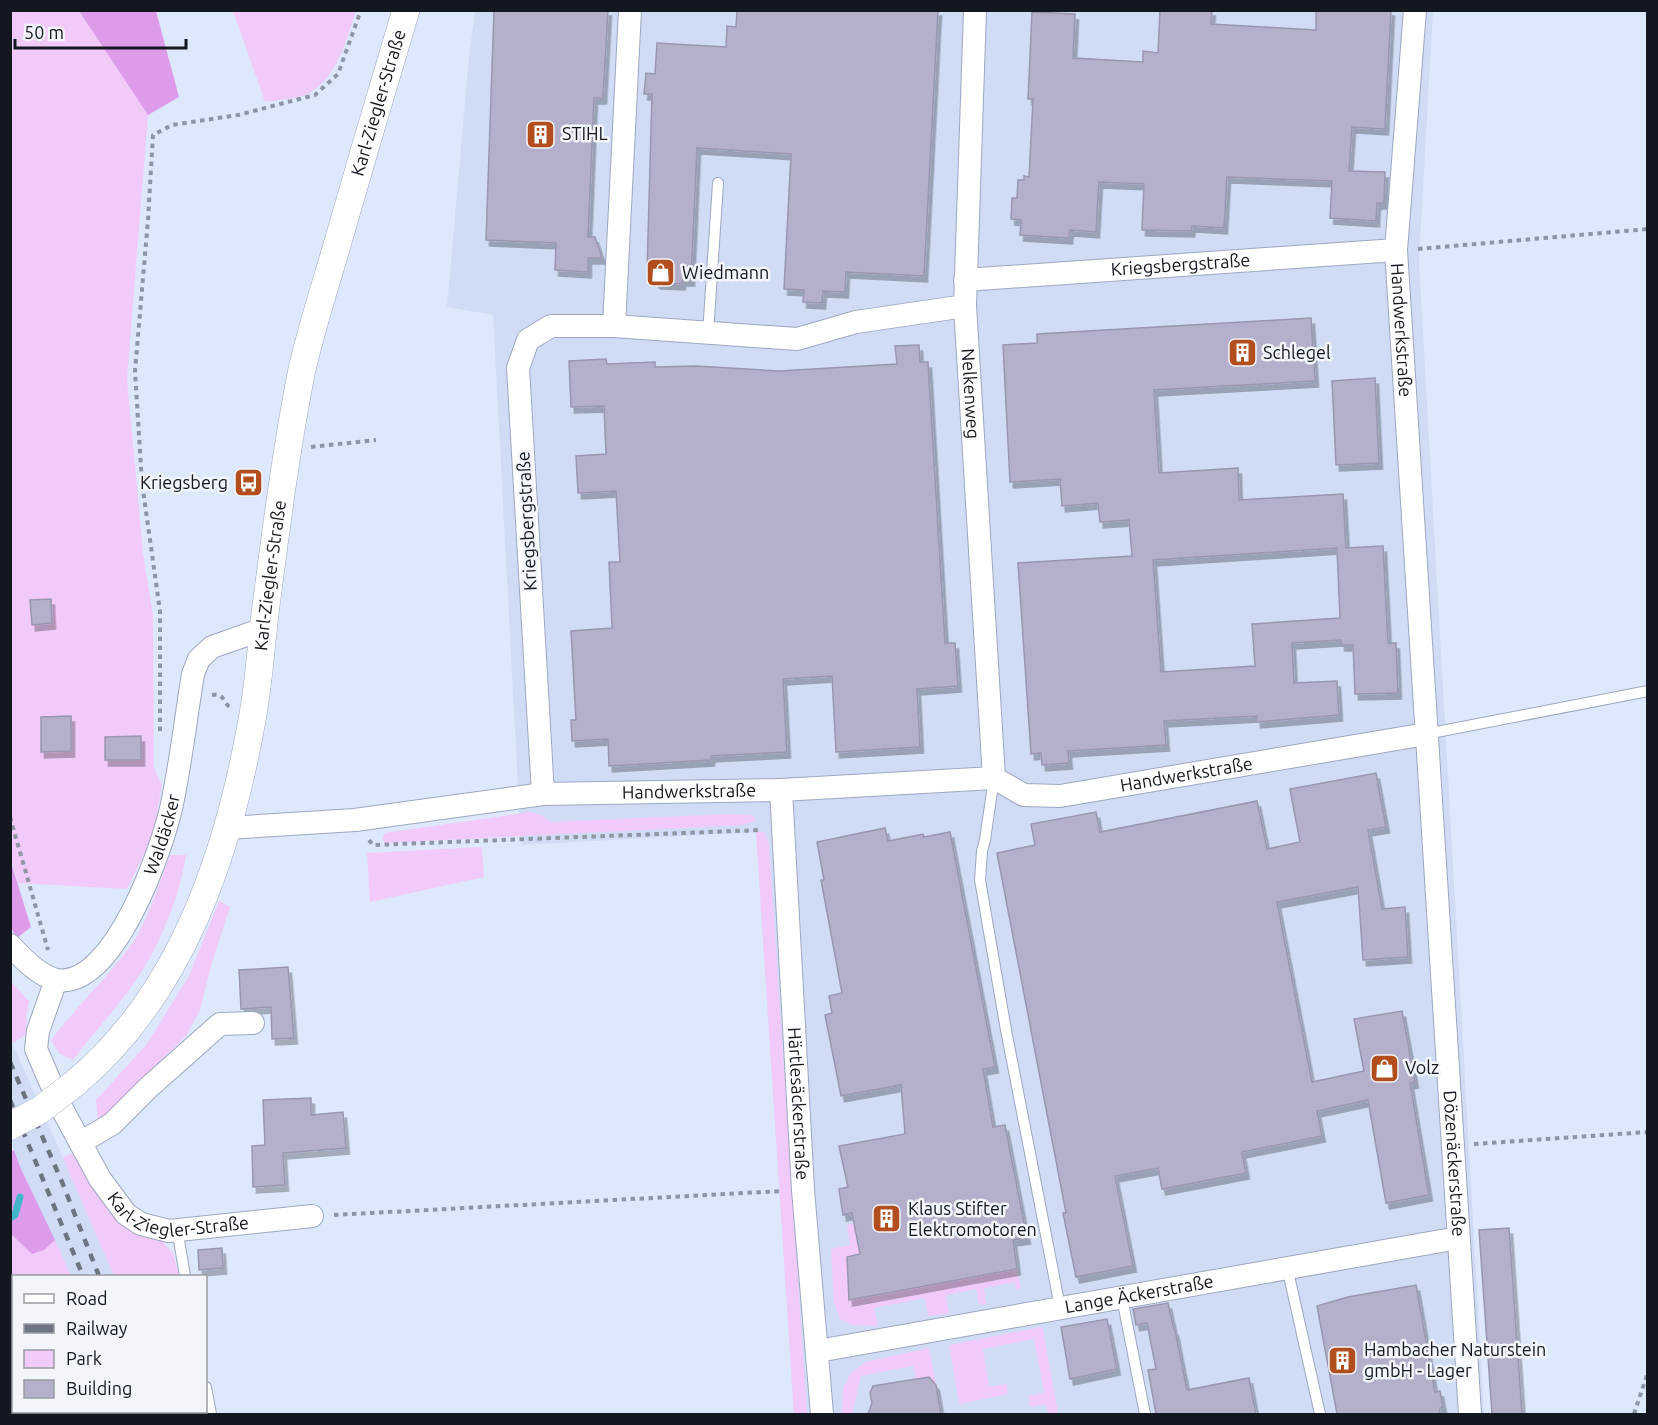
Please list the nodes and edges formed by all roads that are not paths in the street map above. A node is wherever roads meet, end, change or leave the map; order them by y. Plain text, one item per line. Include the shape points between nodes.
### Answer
1 (406, 10) edge
2 (630, 10) edge
3 (975, 10) edge
4 (1415, 10) edge
5 (718, 183) dead end
6 (1396, 250) junction
7 (964, 280) junction
8 (965, 306) junction
9 (614, 326) junction
10 (708, 333) junction
11 (263, 629) junction
12 (1647, 691) edge
13 (1426, 734) junction
14 (994, 777) junction
15 (781, 790) junction
16 (543, 794) junction
17 (227, 828) junction
18 (10, 945) edge
19 (56, 980) junction
20 (253, 1023) dead end
21 (10, 1126) edge
22 (79, 1140) junction
23 (312, 1216) road end
24 (169, 1231) junction
25 (1458, 1238) junction
26 (1287, 1267) junction
27 (185, 1275) edge
28 (1122, 1298) junction
29 (1060, 1307) junction
30 (818, 1351) junction
31 (207, 1392) edge
32 (211, 1414) edge
33 (822, 1414) edge
34 (1145, 1414) edge
35 (1320, 1414) edge
36 (1470, 1414) edge

1 - 11 street, Karl-Ziegler-Straße via 302,370
2 - 9 street
3 - 7 street, Nelkenweg
4 - 6 street, Handwerkstraße
5 - 10 lane
6 - 7 street, Kriegsbergstraße
6 - 13 street, Handwerkstraße
7 - 8 street, Nelkenweg
8 - 10 street, Kriegsbergstraße via 856,322 797,339
8 - 14 street, Nelkenweg
9 - 10 street, Kriegsbergstraße
9 - 16 street, Kriegsbergstraße via 551,326 528,340 518,368
11 - 17 street, Karl-Ziegler-Straße via 252,718
11 - 19 street, Waldäcker via 212,647 199,658 193,674 172,805 155,861 122,932 99,963 75,978
12 - 13 lane
13 - 14 street, Handwerkstraße via 1060,796 1024,795
13 - 25 street, Dözenäckerstraße
14 - 15 street, Handwerkstraße
14 - 29 lane via 980,880
15 - 16 street, Handwerkstraße
15 - 30 street, Härtlesäckerstraße via 803,1190
16 - 17 street, Handwerkstraße via 356,820
17 - 21 street, Karl-Ziegler-Straße, bridge via 183,945 125,1035 75,1083
18 - 19 street via 28,965
19 - 22 street, Karl-Ziegler-Straße via 38,1031 36,1049
20 - 22 street via 220,1024 112,1124
22 - 24 street, Karl-Ziegler-Straße via 100,1179 126,1214 141,1224
23 - 24 street, Karl-Ziegler-Straße
24 - 27 lane via 179,1240
25 - 26 street, Lange Äckerstraße
25 - 36 street, Dözenäckerstraße
26 - 28 street, Lange Äckerstraße
26 - 35 lane
28 - 29 street, Lange Äckerstraße
28 - 34 lane
29 - 30 street, Lange Äckerstraße
30 - 33 street, Härtlesäckerstraße
31 - 32 lane

